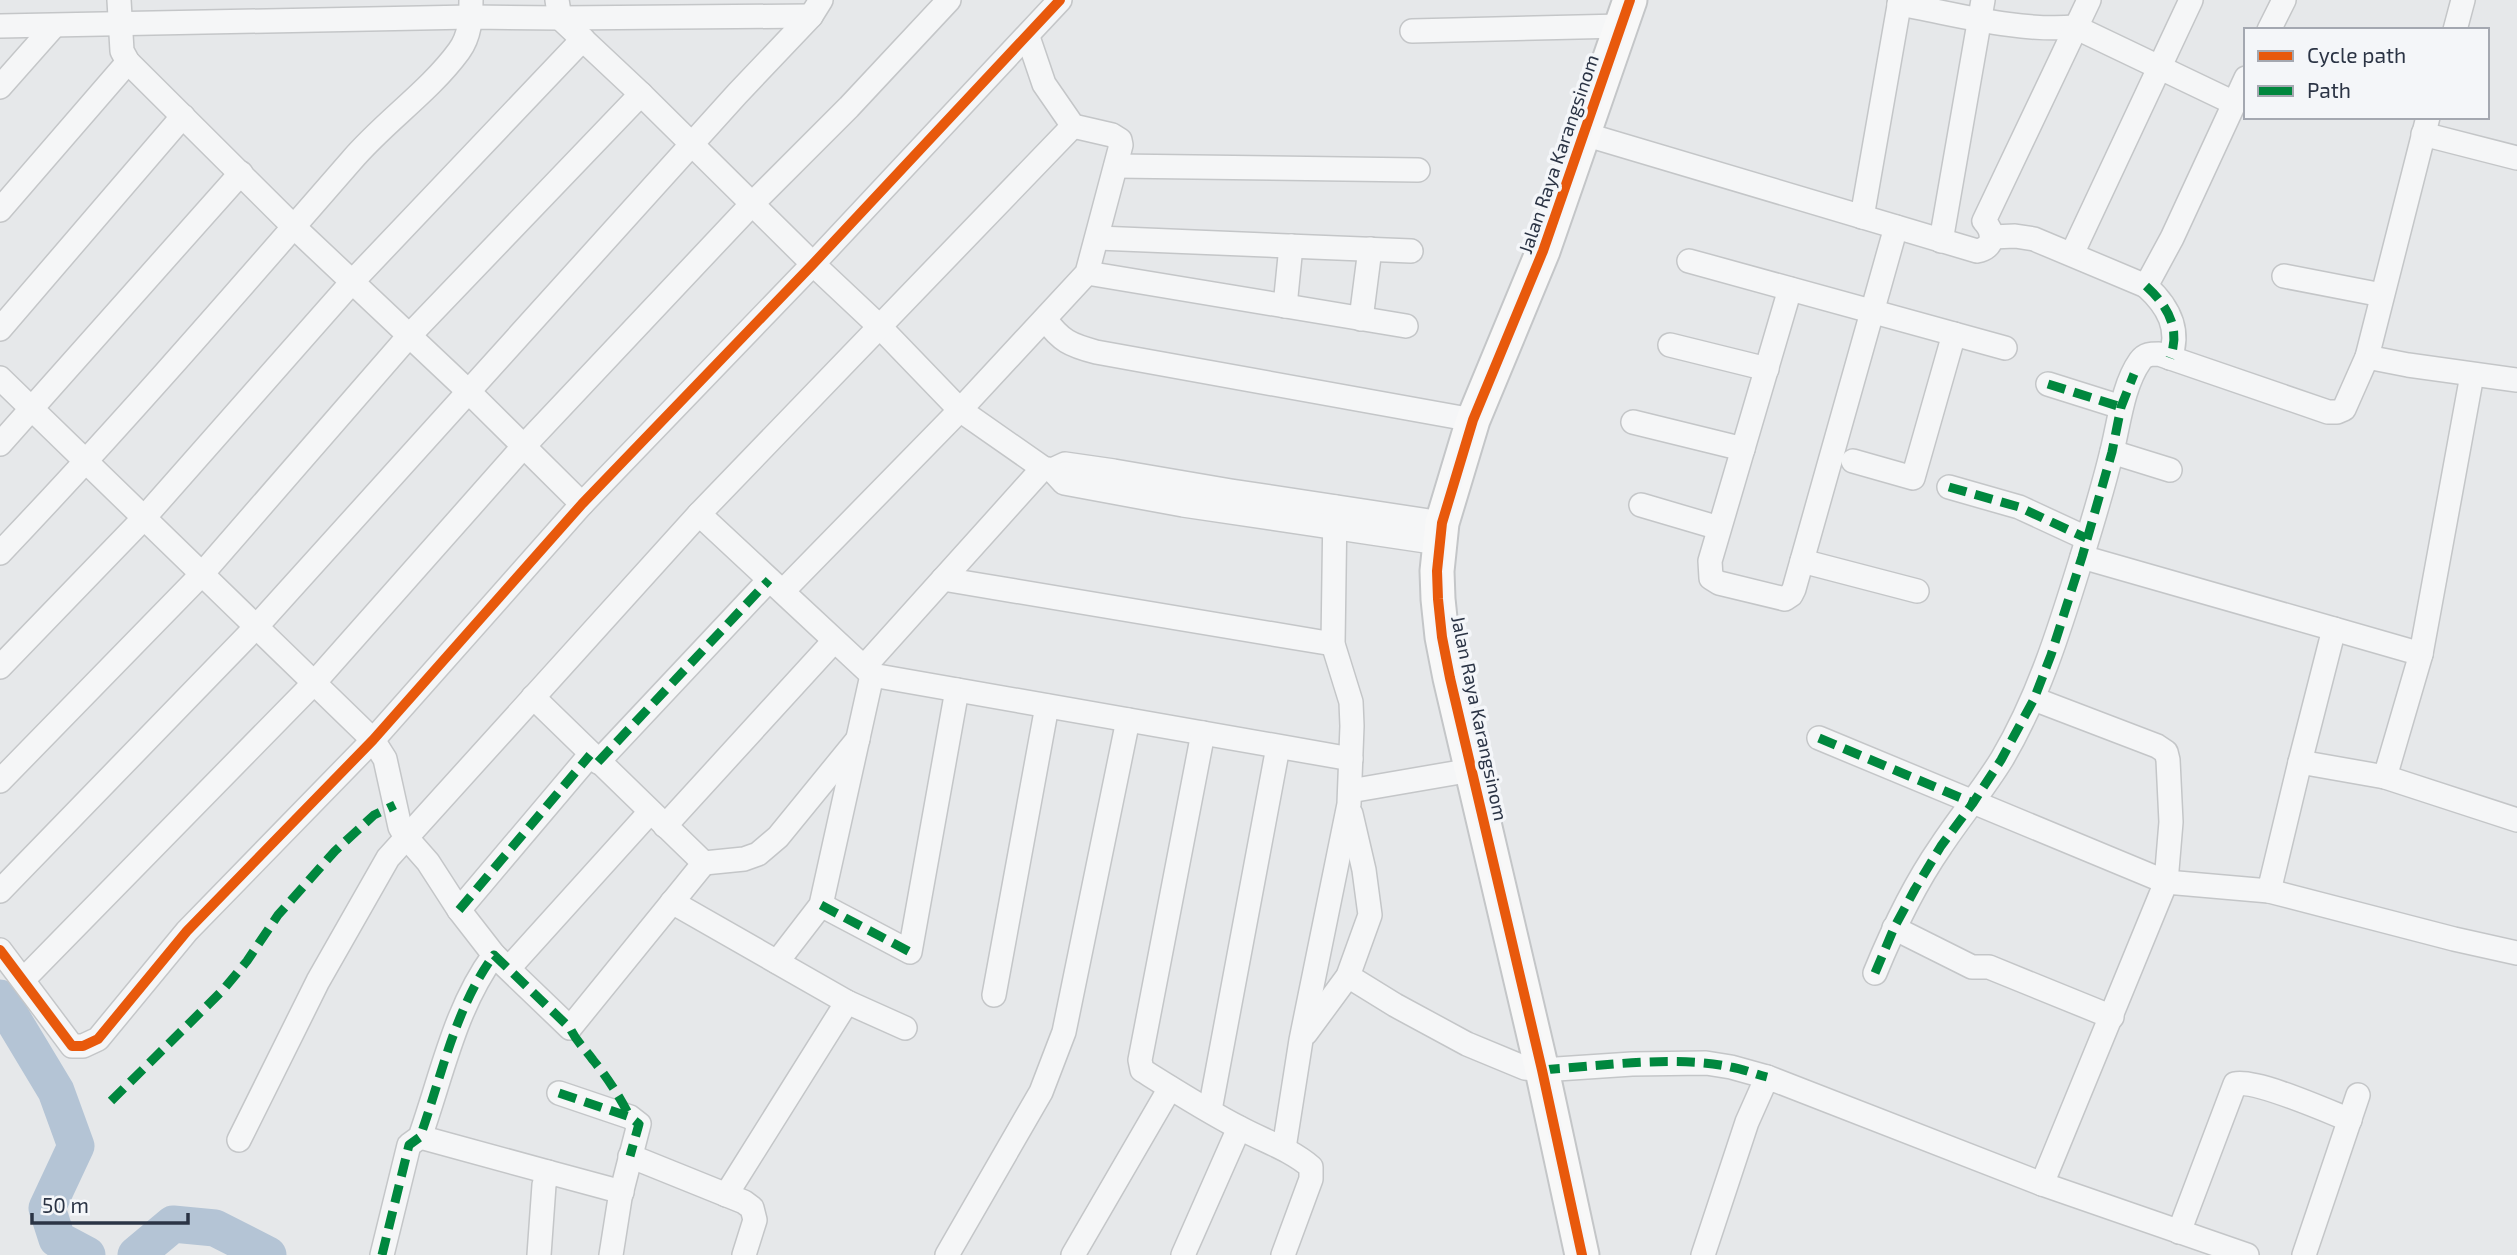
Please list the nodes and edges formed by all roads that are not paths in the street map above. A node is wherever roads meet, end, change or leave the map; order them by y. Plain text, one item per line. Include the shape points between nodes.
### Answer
1 (119, 0) edge
2 (949, 0) edge
3 (1060, 0) edge
4 (2078, 0) edge
5 (2089, 0) edge
6 (2191, 0) edge
7 (2284, 0) edge
8 (2463, 0) edge
9 (1900, 2) edge
10 (471, 8) edge
11 (705, 8) edge
12 (816, 8) edge
13 (559, 9) edge
14 (1982, 9) edge
15 (1626, 13) edge
16 (119, 23) junction
17 (0, 26) edge
18 (54, 26) junction
19 (2075, 27) junction
20 (2270, 28) edge
21 (2456, 28) edge
22 (1412, 31) dead end
23 (1028, 37) junction
24 (583, 39) junction
25 (128, 62) junction
26 (2159, 68) junction
27 (2244, 82) edge
28 (0, 87) edge
29 (641, 94) junction
30 (2234, 103) junction
31 (183, 116) junction
32 (2425, 125) edge
33 (1073, 127) junction
34 (1584, 134) junction
35 (692, 144) junction
36 (2517, 158) edge
37 (1116, 166) junction
38 (1418, 170) dead end
39 (241, 173) junction
40 (752, 204) junction
41 (0, 209) edge
42 (1948, 209) junction
43 (1862, 217) junction
44 (293, 226) junction
45 (1896, 227) junction
46 (1988, 229) junction
47 (1098, 239) junction
48 (1941, 241) junction
49 (1292, 246) junction
50 (1370, 249) junction
51 (1412, 251) dead end
52 (2072, 254) junction
53 (1689, 261) dead end
54 (813, 264) junction
55 (1087, 273) junction
56 (2284, 276) dead end
57 (352, 282) junction
58 (2146, 286) junction
59 (1790, 289) junction
60 (2382, 295) junction
61 (1285, 306) junction
62 (1871, 310) junction
63 (1045, 319) junction
64 (1361, 319) junction
65 (1406, 326) dead end
66 (880, 327) junction
67 (0, 329) edge
68 (1954, 334) junction
69 (408, 337) junction
70 (1670, 345) dead end
71 (2005, 348) dead end
72 (2367, 357) junction
73 (2170, 358) junction
74 (1767, 369) junction
75 (2472, 375) junction
76 (0, 379) edge
77 (2517, 380) edge
78 (2048, 384) dead end
79 (468, 391) junction
80 (2121, 408) junction
81 (31, 410) junction
82 (960, 410) junction
83 (1473, 420) junction
84 (1633, 422) dead end
85 (0, 444) edge
86 (523, 447) junction
87 (1743, 449) junction
88 (2112, 452) junction
89 (1853, 461) dead end
90 (86, 463) junction
91 (1047, 469) junction
92 (2170, 470) dead end
93 (1949, 487) dead end
94 (582, 504) junction
95 (1641, 505) dead end
96 (699, 514) junction
97 (1335, 517) junction
98 (144, 519) junction
99 (1719, 528) junction
100 (1441, 533) junction
101 (2084, 548) junction
102 (0, 553) edge
103 (1802, 561) junction
104 (201, 575) junction
105 (943, 579) junction
106 (776, 586) junction
107 (1917, 591) dead end
108 (256, 627) junction
109 (2334, 629) junction
110 (834, 641) junction
111 (1333, 644) junction
112 (2421, 654) junction
113 (0, 667) edge
114 (868, 671) junction
115 (314, 683) junction
116 (957, 690) junction
117 (533, 697) junction
118 (2034, 699) junction
119 (1047, 706) junction
120 (1128, 720) junction
121 (1203, 733) junction
122 (1819, 738) dead end
123 (858, 739) junction
124 (373, 740) junction
125 (1278, 747) junction
126 (594, 759) junction
127 (1351, 759) junction
128 (2300, 762) junction
129 (1472, 770) junction
130 (2385, 777) junction
131 (0, 781) edge
132 (1349, 798) junction
133 (1973, 803) junction
134 (657, 819) junction
135 (2517, 820) edge
136 (406, 838) junction
137 (704, 863) junction
138 (2166, 882) junction
139 (0, 891) edge
140 (2269, 891) junction
141 (672, 902) junction
142 (821, 905) junction
143 (460, 910) junction
144 (1894, 928) junction
145 (0, 950) edge
146 (2517, 953) edge
147 (502, 961) junction
148 (777, 962) junction
149 (1875, 973) dead end
150 (1348, 976) junction
151 (24, 979) junction
152 (994, 995) dead end
153 (847, 1002) junction
154 (2112, 1017) junction
155 (905, 1028) dead end
156 (1301, 1040) junction
157 (1542, 1070) junction
158 (1767, 1077) junction
159 (1170, 1088) junction
160 (559, 1093) dead end
161 (2358, 1095) dead end
162 (1210, 1110) junction
163 (2350, 1120) junction
164 (1239, 1128) junction
165 (420, 1136) junction
166 (239, 1140) dead end
167 (1283, 1148) junction
168 (630, 1156) junction
169 (548, 1172) junction
170 (2042, 1184) junction
171 (622, 1192) junction
172 (726, 1195) junction
173 (2179, 1232) junction
174 (382, 1255) edge
175 (539, 1255) edge
176 (611, 1255) edge
177 (744, 1255) edge
178 (947, 1255) edge
179 (1073, 1255) edge
180 (1183, 1255) edge
181 (1283, 1255) edge
182 (1583, 1255) edge
183 (1703, 1255) edge
184 (2248, 1255) edge
185 (2304, 1255) edge

1 - 16 street
2 - 40 street
3 - 23 street
4 - 19 street
5 - 19 street
6 - 26 street
7 - 20 street
8 - 21 street
9 - 14 street
9 - 43 street
10 - 13 street
10 - 16 street
10 - 44 street via 467,37 459,50
11 - 12 street
11 - 13 street
12 - 35 street
13 - 24 street
14 - 19 street via 2059,29
14 - 42 street
15 - 22 street
15 - 34 street, Jalan Raya Karangsinom
16 - 18 street
16 - 25 street
17 - 18 street
18 - 28 street
19 - 26 street
19 - 46 street
23 - 33 street via 1044,84
23 - 54 street
24 - 29 street
24 - 57 street
25 - 31 street
25 - 41 street
26 - 30 street
26 - 52 street
27 - 30 street
29 - 35 street
29 - 69 street
30 - 58 street
31 - 39 street
31 - 67 street
32 - 36 street
32 - 60 street
33 - 37 street via 1120,140
33 - 66 street
34 - 43 street
34 - 83 street, Jalan Raya Karangsinom via 1543,251
35 - 40 street
35 - 79 street
37 - 38 street
37 - 47 street
39 - 44 street
39 - 81 street
40 - 54 street
40 - 86 street
42 - 46 street
42 - 48 street
43 - 45 street
44 - 57 street
44 - 90 street
45 - 48 street
45 - 62 street
46 - 48 street via 1989,246 1977,251
46 - 52 street via 2034,239
47 - 49 street
47 - 55 street
49 - 50 street
49 - 61 street
50 - 51 street
50 - 64 street
52 - 58 street
53 - 59 street
54 - 66 street
54 - 94 street
55 - 61 street
55 - 63 street
56 - 60 street
57 - 69 street
57 - 98 street
58 - 73 street via 2174,328
59 - 62 street
59 - 74 street
60 - 72 street
61 - 64 street
62 - 68 street
62 - 103 street
63 - 82 street
63 - 83 street via 1072,346 1096,352
64 - 65 street
66 - 82 street
66 - 96 street
68 - 71 street
68 - 89 street via 1913,478
69 - 79 street
69 - 104 street
70 - 74 street
72 - 73 street via 2349,402 2337,412
72 - 75 street
73 - 80 street via 2159,354 2144,357
74 - 87 street
75 - 77 street
75 - 112 street
76 - 81 street
78 - 80 street
79 - 86 street
79 - 108 street
80 - 88 street
81 - 85 street
81 - 90 street
82 - 91 street
82 - 106 street
83 - 100 street, Jalan Raya Karangsinom
84 - 87 street
86 - 94 street
86 - 115 street
87 - 99 street
88 - 92 street
88 - 101 street
90 - 98 street
90 - 102 street
91 - 97 street via 1064,483 1183,505
91 - 105 street
93 - 101 street via 2019,507
94 - 124 street
95 - 99 street
96 - 106 street
96 - 117 street
97 - 100 street
97 - 111 street
98 - 104 street
98 - 113 street
99 - 103 street via 1709,570 1719,583 1785,599 1794,589
100 - 129 street, Jalan Raya Karangsinom via 1438,590 1442,637
101 - 109 street
101 - 118 street
103 - 107 street
104 - 108 street
104 - 131 street
105 - 111 street
105 - 114 street
106 - 110 street
106 - 126 street
108 - 115 street
108 - 139 street
109 - 112 street
109 - 128 street
110 - 114 street
110 - 134 street
111 - 127 street via 1351,702
112 - 130 street
114 - 116 street
114 - 123 street
115 - 124 street
115 - 151 street
116 - 119 street
116 - 142 street via 910,952
117 - 126 street
117 - 136 street
118 - 133 street
118 - 138 street via 2166,752 2171,822
119 - 120 street
119 - 152 street
120 - 121 street
120 - 178 street via 1064,1032 1035,1103
121 - 125 street
121 - 159 street via 1140,1052 1142,1070
122 - 133 street
123 - 137 street via 778,837 758,854
123 - 142 street
124 - 136 street via 385,759
124 - 151 street via 187,931 99,1039 72,1046
125 - 127 street
125 - 162 street
126 - 134 street
126 - 143 street
127 - 132 street
128 - 130 street
128 - 140 street
129 - 132 street
129 - 157 street, Jalan Raya Karangsinom
130 - 135 street
132 - 150 street via 1370,915
132 - 156 street
133 - 138 street
133 - 144 street via 1941,846
134 - 137 street
134 - 147 street
136 - 143 street
136 - 166 street via 388,858 318,981
137 - 141 street
138 - 140 street
138 - 154 street
140 - 146 street
141 - 147 street via 570,1028
141 - 148 street
142 - 148 street
143 - 147 street
144 - 149 street
144 - 154 street via 1972,967 1989,967
145 - 151 street
147 - 165 street via 482,972 454,1031
148 - 153 street
150 - 156 street
150 - 157 street via 1467,1044 1525,1068
153 - 155 street
153 - 172 street
154 - 170 street
156 - 167 street
157 - 158 street via 1706,1063
157 - 182 street, Jalan Raya Karangsinom
158 - 170 street
158 - 183 street via 1747,1122
159 - 162 street
159 - 179 street
160 - 168 street via 639,1124
161 - 163 street
162 - 164 street
163 - 173 street via 2286,1095 2243,1082 2235,1084
163 - 185 street
164 - 167 street
164 - 180 street
165 - 169 street
165 - 174 street via 409,1146
167 - 181 street via 1311,1167 1311,1179
168 - 171 street
168 - 172 street
169 - 171 street
169 - 175 street
170 - 173 street
171 - 176 street
172 - 177 street via 752,1208 755,1220
173 - 184 street

